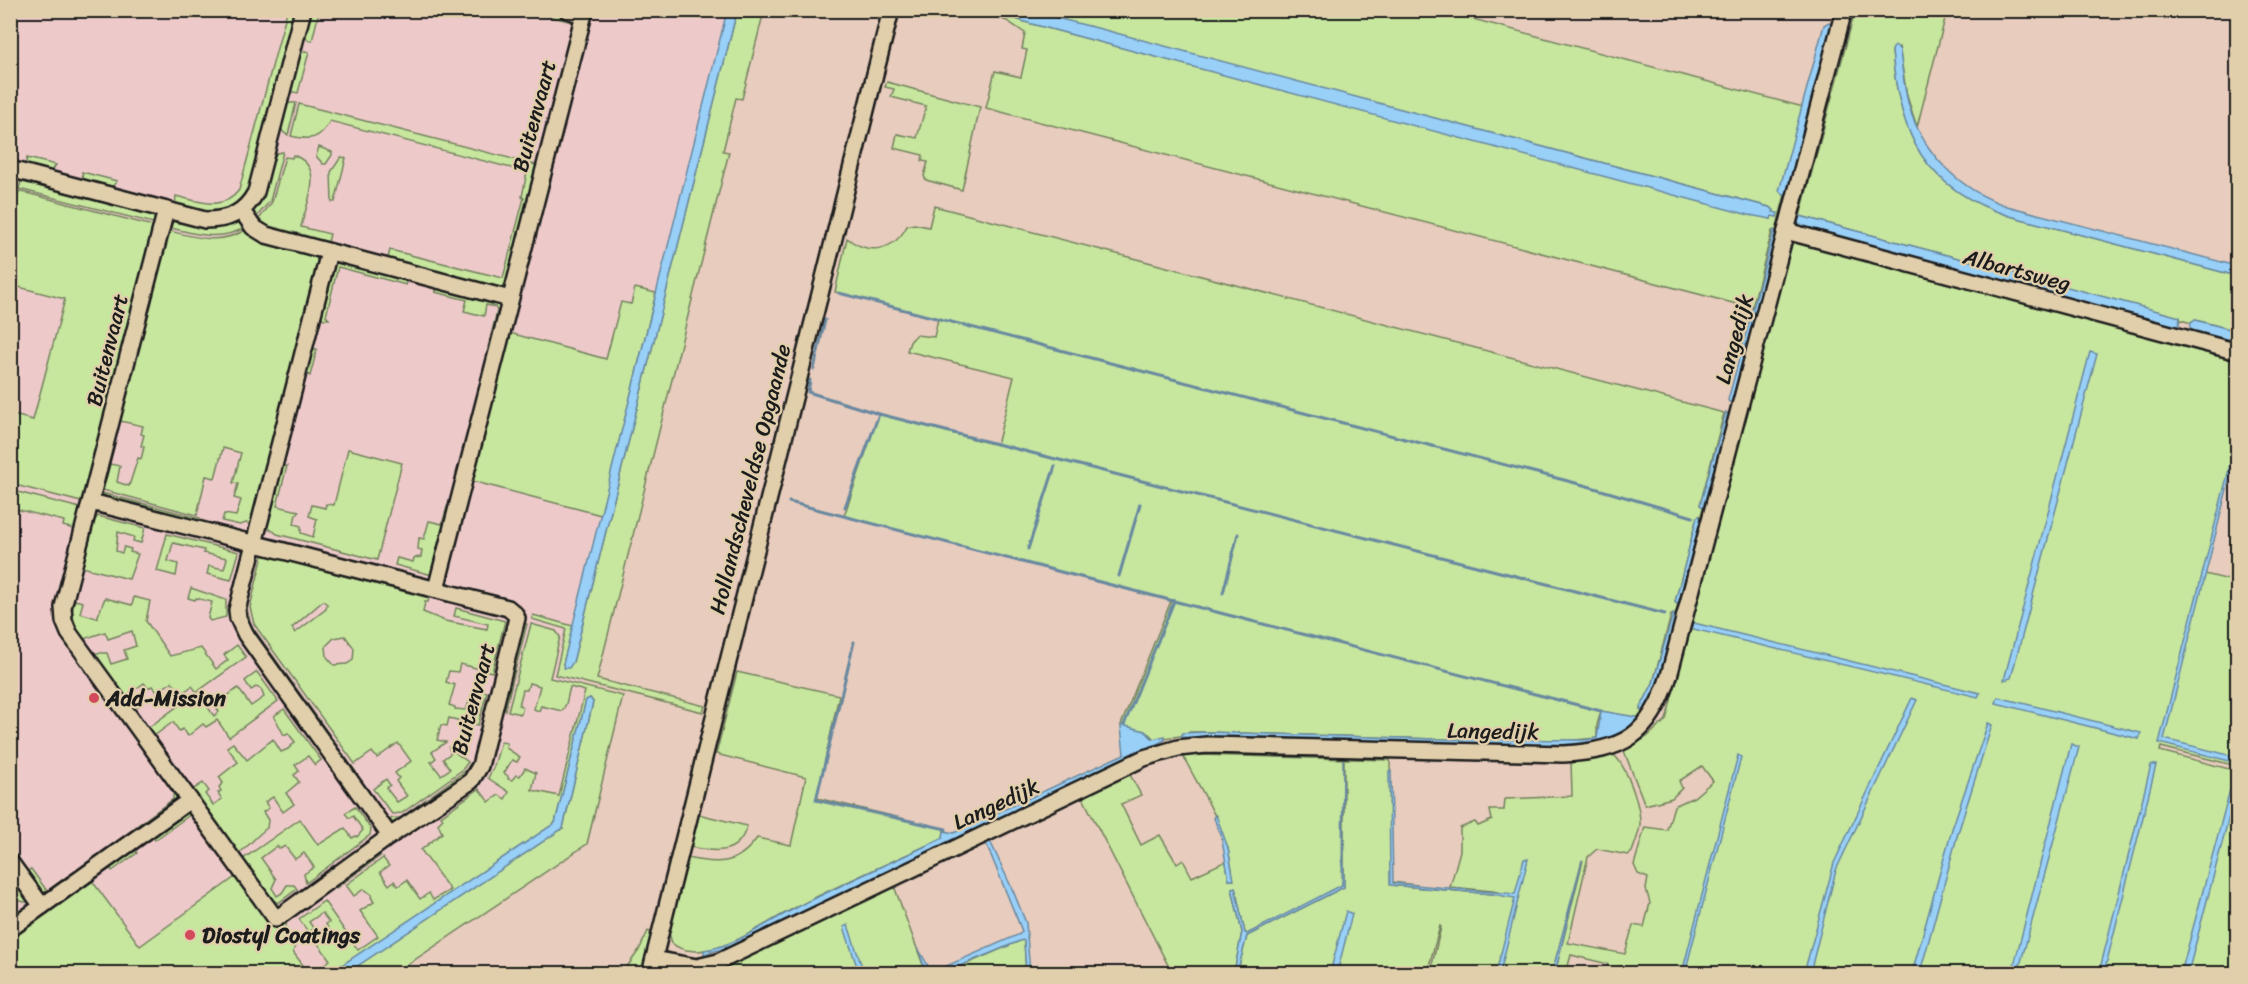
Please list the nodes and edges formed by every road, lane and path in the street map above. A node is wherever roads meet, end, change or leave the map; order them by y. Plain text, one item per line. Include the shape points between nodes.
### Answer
1 (303, 10) edge
2 (567, 10) edge
3 (891, 10) edge
4 (1844, 10) edge
5 (585, 13) edge
6 (11, 170) edge
7 (166, 210) junction
8 (242, 211) junction
9 (1786, 231) junction
10 (329, 252) junction
11 (510, 299) junction
12 (2238, 352) edge
13 (91, 502) junction
14 (253, 543) junction
15 (436, 590) junction
16 (190, 800) junction
17 (390, 836) junction
18 (10, 862) edge
19 (42, 906) junction
20 (10, 929) edge
21 (652, 966) edge

1 - 8 street via 258,184
2 - 5 street, Buitenvaart
3 - 21 street, Hollandscheveldse Opgaande
4 - 9 street, Langedijk
5 - 11 street, Buitenvaart
6 - 7 street
7 - 8 street via 205,220 226,219
7 - 13 street, Buitenvaart
8 - 10 street via 253,227 266,235
9 - 12 street, Albartsweg
9 - 21 street, Langedijk via 1665,687 1651,717 1626,740 1598,752 1563,754 1206,745 1178,748 1144,758 718,962 697,967
10 - 11 street
10 - 14 street
11 - 15 street, Buitenvaart
13 - 14 street, Buitenvaart
13 - 16 street, Buitenvaart via 63,607 64,621
14 - 15 street, Buitenvaart
14 - 17 street via 237,610 241,627
15 - 17 street, Buitenvaart via 508,608 517,618 480,766 471,781
16 - 17 street, Buitenvaart via 276,919
16 - 19 street
18 - 19 street
19 - 20 street

